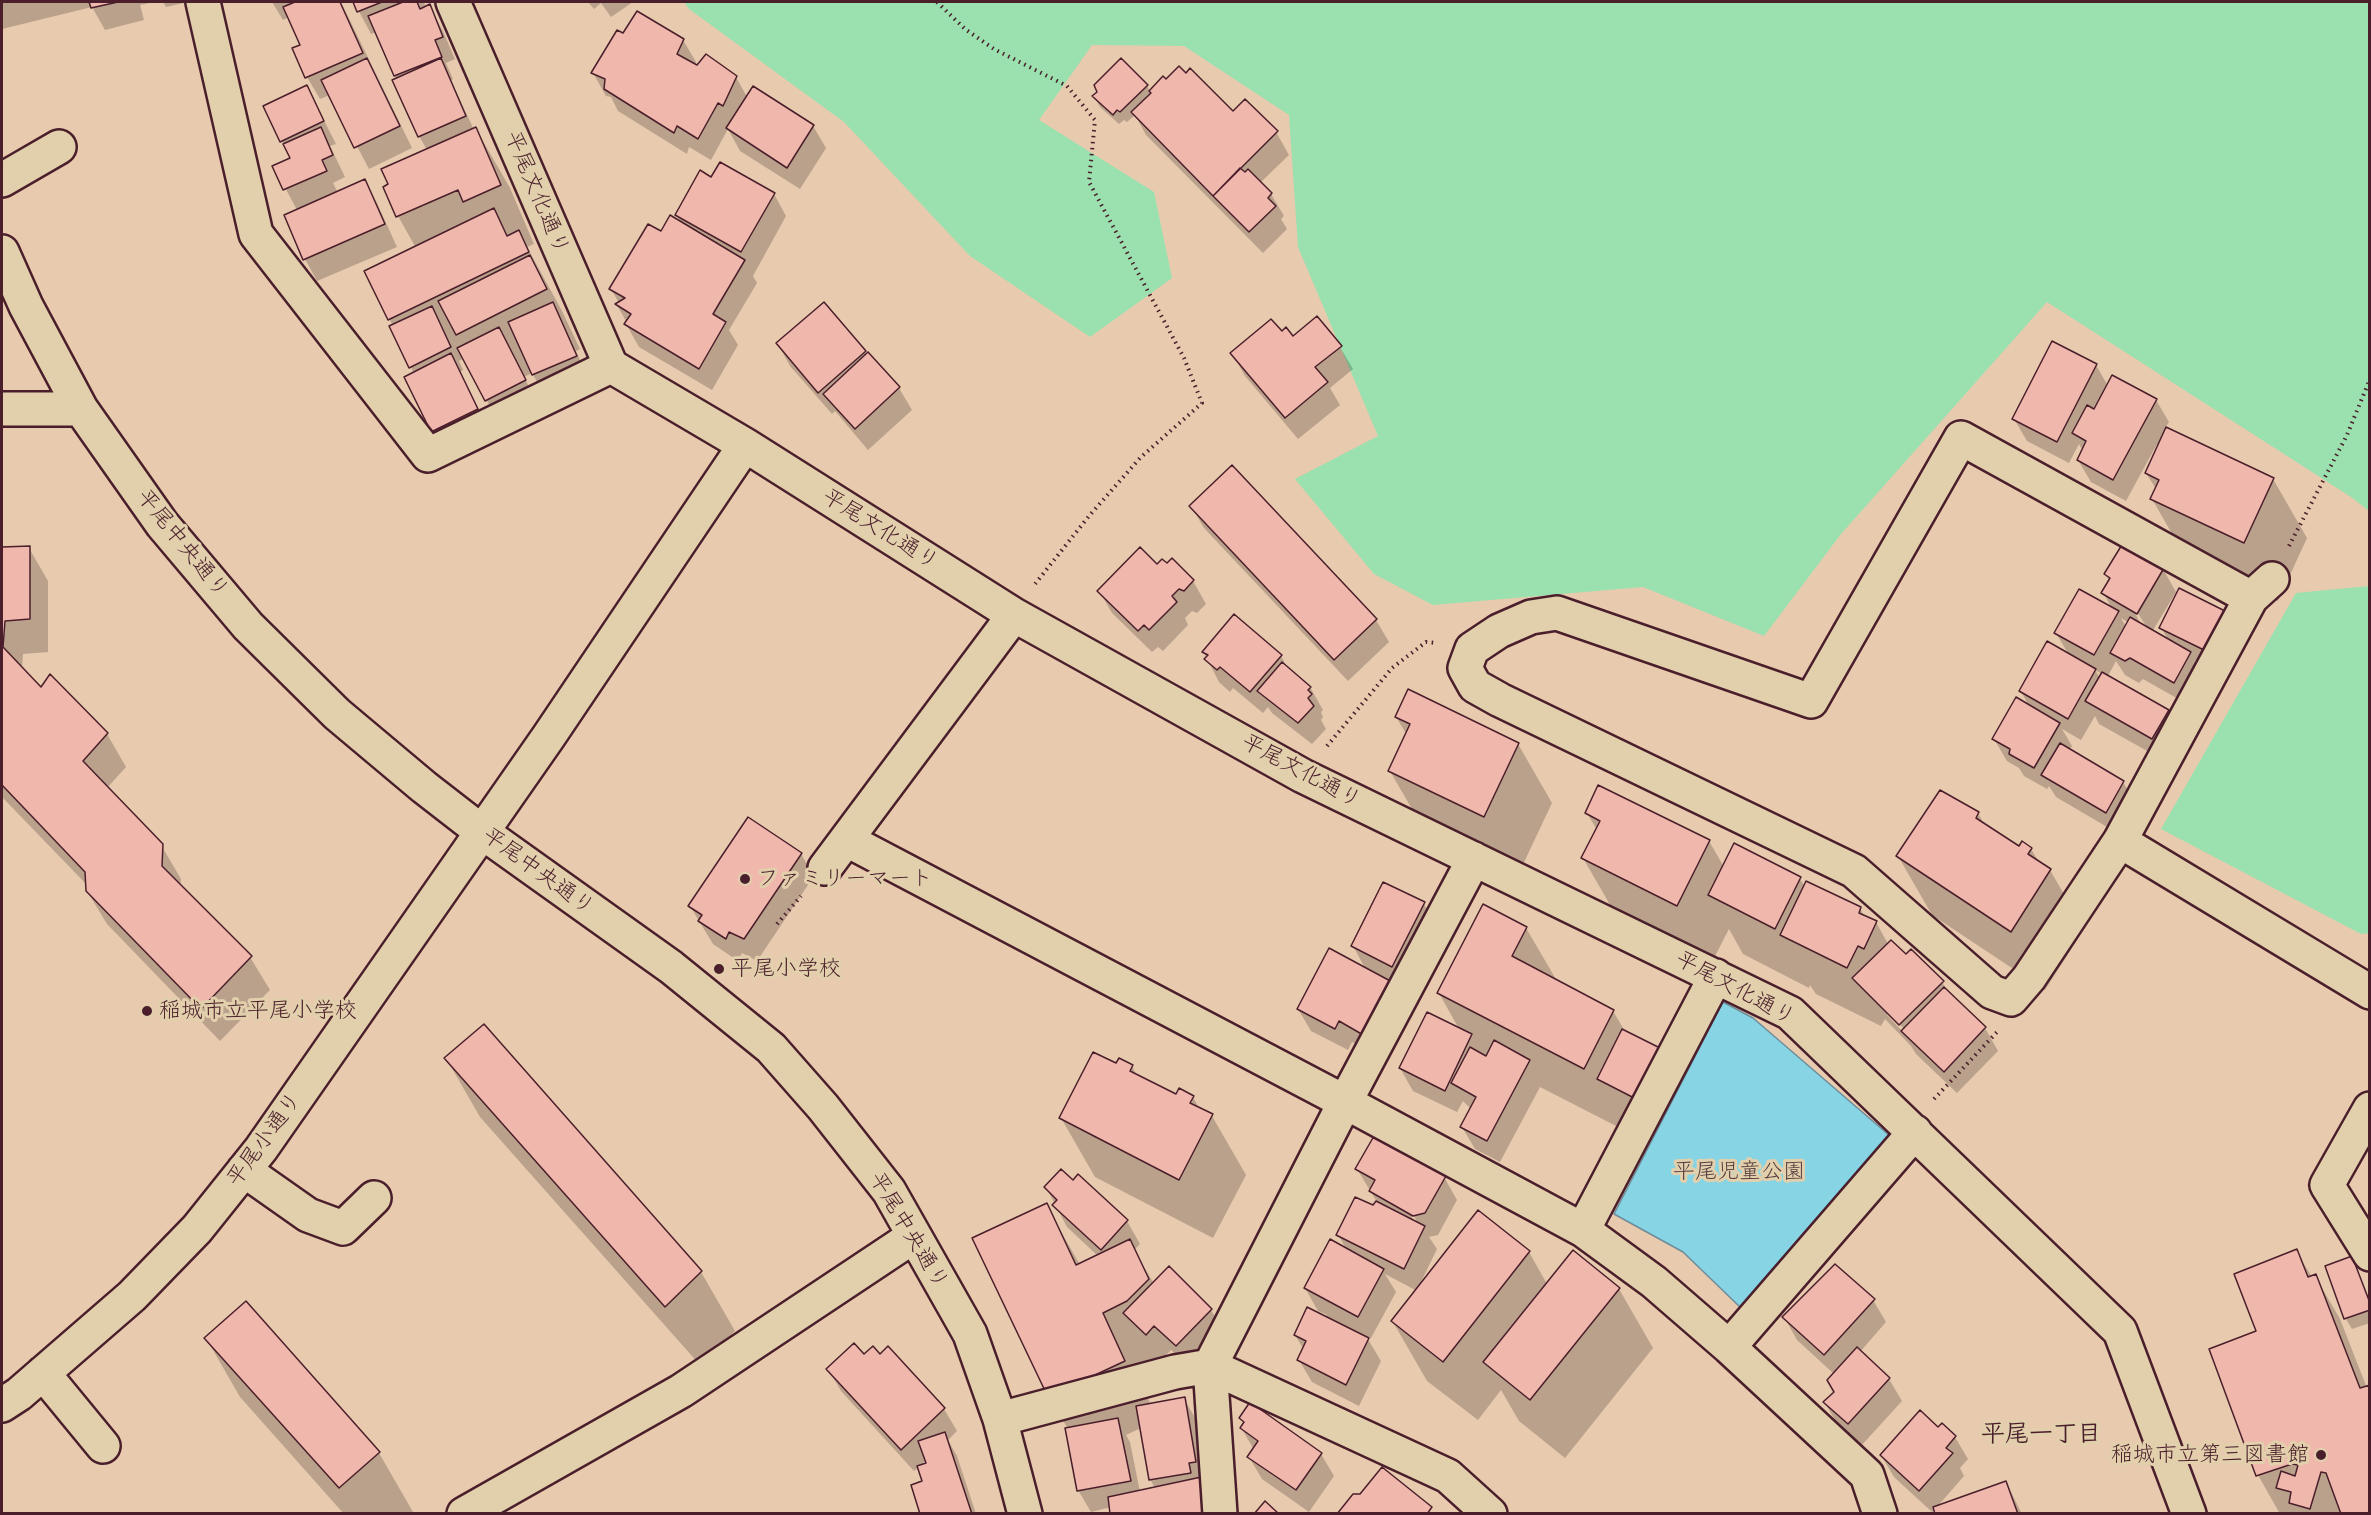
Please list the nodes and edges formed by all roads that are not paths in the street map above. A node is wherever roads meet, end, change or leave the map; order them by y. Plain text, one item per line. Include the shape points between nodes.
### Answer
1 (202, 2) edge
2 (453, 2) edge
3 (59, 147) dead end
4 (2, 180) edge
5 (2, 252) edge
6 (610, 366) junction
7 (2, 409) edge
8 (81, 409) junction
9 (745, 445) junction
10 (1014, 615) junction
11 (482, 832) junction
12 (847, 840) junction
13 (2120, 841) junction
14 (1474, 859) junction
15 (825, 868) dead end
16 (1716, 976) junction
17 (2370, 992) edge
18 (1345, 1102) junction
19 (2370, 1109) edge
20 (1912, 1129) junction
21 (244, 1170) junction
22 (374, 1198) dead end
23 (1583, 1230) junction
24 (914, 1236) junction
25 (2370, 1254) edge
26 (1729, 1347) junction
27 (1210, 1366) junction
28 (43, 1373) junction
29 (2, 1405) edge
30 (1000, 1419) junction
31 (103, 1446) dead end
32 (464, 1514) edge
33 (1025, 1514) edge
34 (1220, 1514) edge
35 (1490, 1514) edge
36 (1880, 1514) edge
37 (2189, 1514) edge

1 - 6 street via 256,234 428,455
2 - 6 street, 平尾文化通り
3 - 4 street
5 - 8 street, 平尾中央通り
6 - 9 street, 平尾文化通り
7 - 8 street
8 - 11 street, 平尾中央通り via 162,524 248,626 337,714
9 - 10 street, 平尾文化通り
9 - 11 street, 平尾小通り
10 - 12 street
10 - 14 street, 平尾文化通り via 1303,776
11 - 21 street, 平尾小通り
11 - 24 street, 平尾中央通り via 671,967 771,1048 889,1191
12 - 15 street
12 - 18 street
13 - 13 street via 2011,999 1992,992 1854,872 1500,700 1475,686 1465,668 1472,649 1499,631 1531,616 1557,613 1811,701 1961,438 2261,588
13 - 17 street
14 - 16 street, 平尾文化通り
14 - 18 street
16 - 20 street, 平尾文化通り via 1790,1013
16 - 23 street
18 - 23 street
18 - 27 street
19 - 25 street via 2327,1185
20 - 26 street
20 - 37 street, 平尾文化通り via 2120,1331
21 - 22 street via 308,1215 344,1228
21 - 28 street, 平尾小通り via 197,1229 132,1296
23 - 26 street via 1654,1281
24 - 30 street, 平尾中央通り via 970,1334
24 - 32 street via 681,1391
26 - 36 street via 1867,1474
27 - 30 street
27 - 34 street
27 - 35 street via 1448,1476
28 - 29 street, 平尾小通り
28 - 31 street
30 - 33 street, 平尾中央通り

